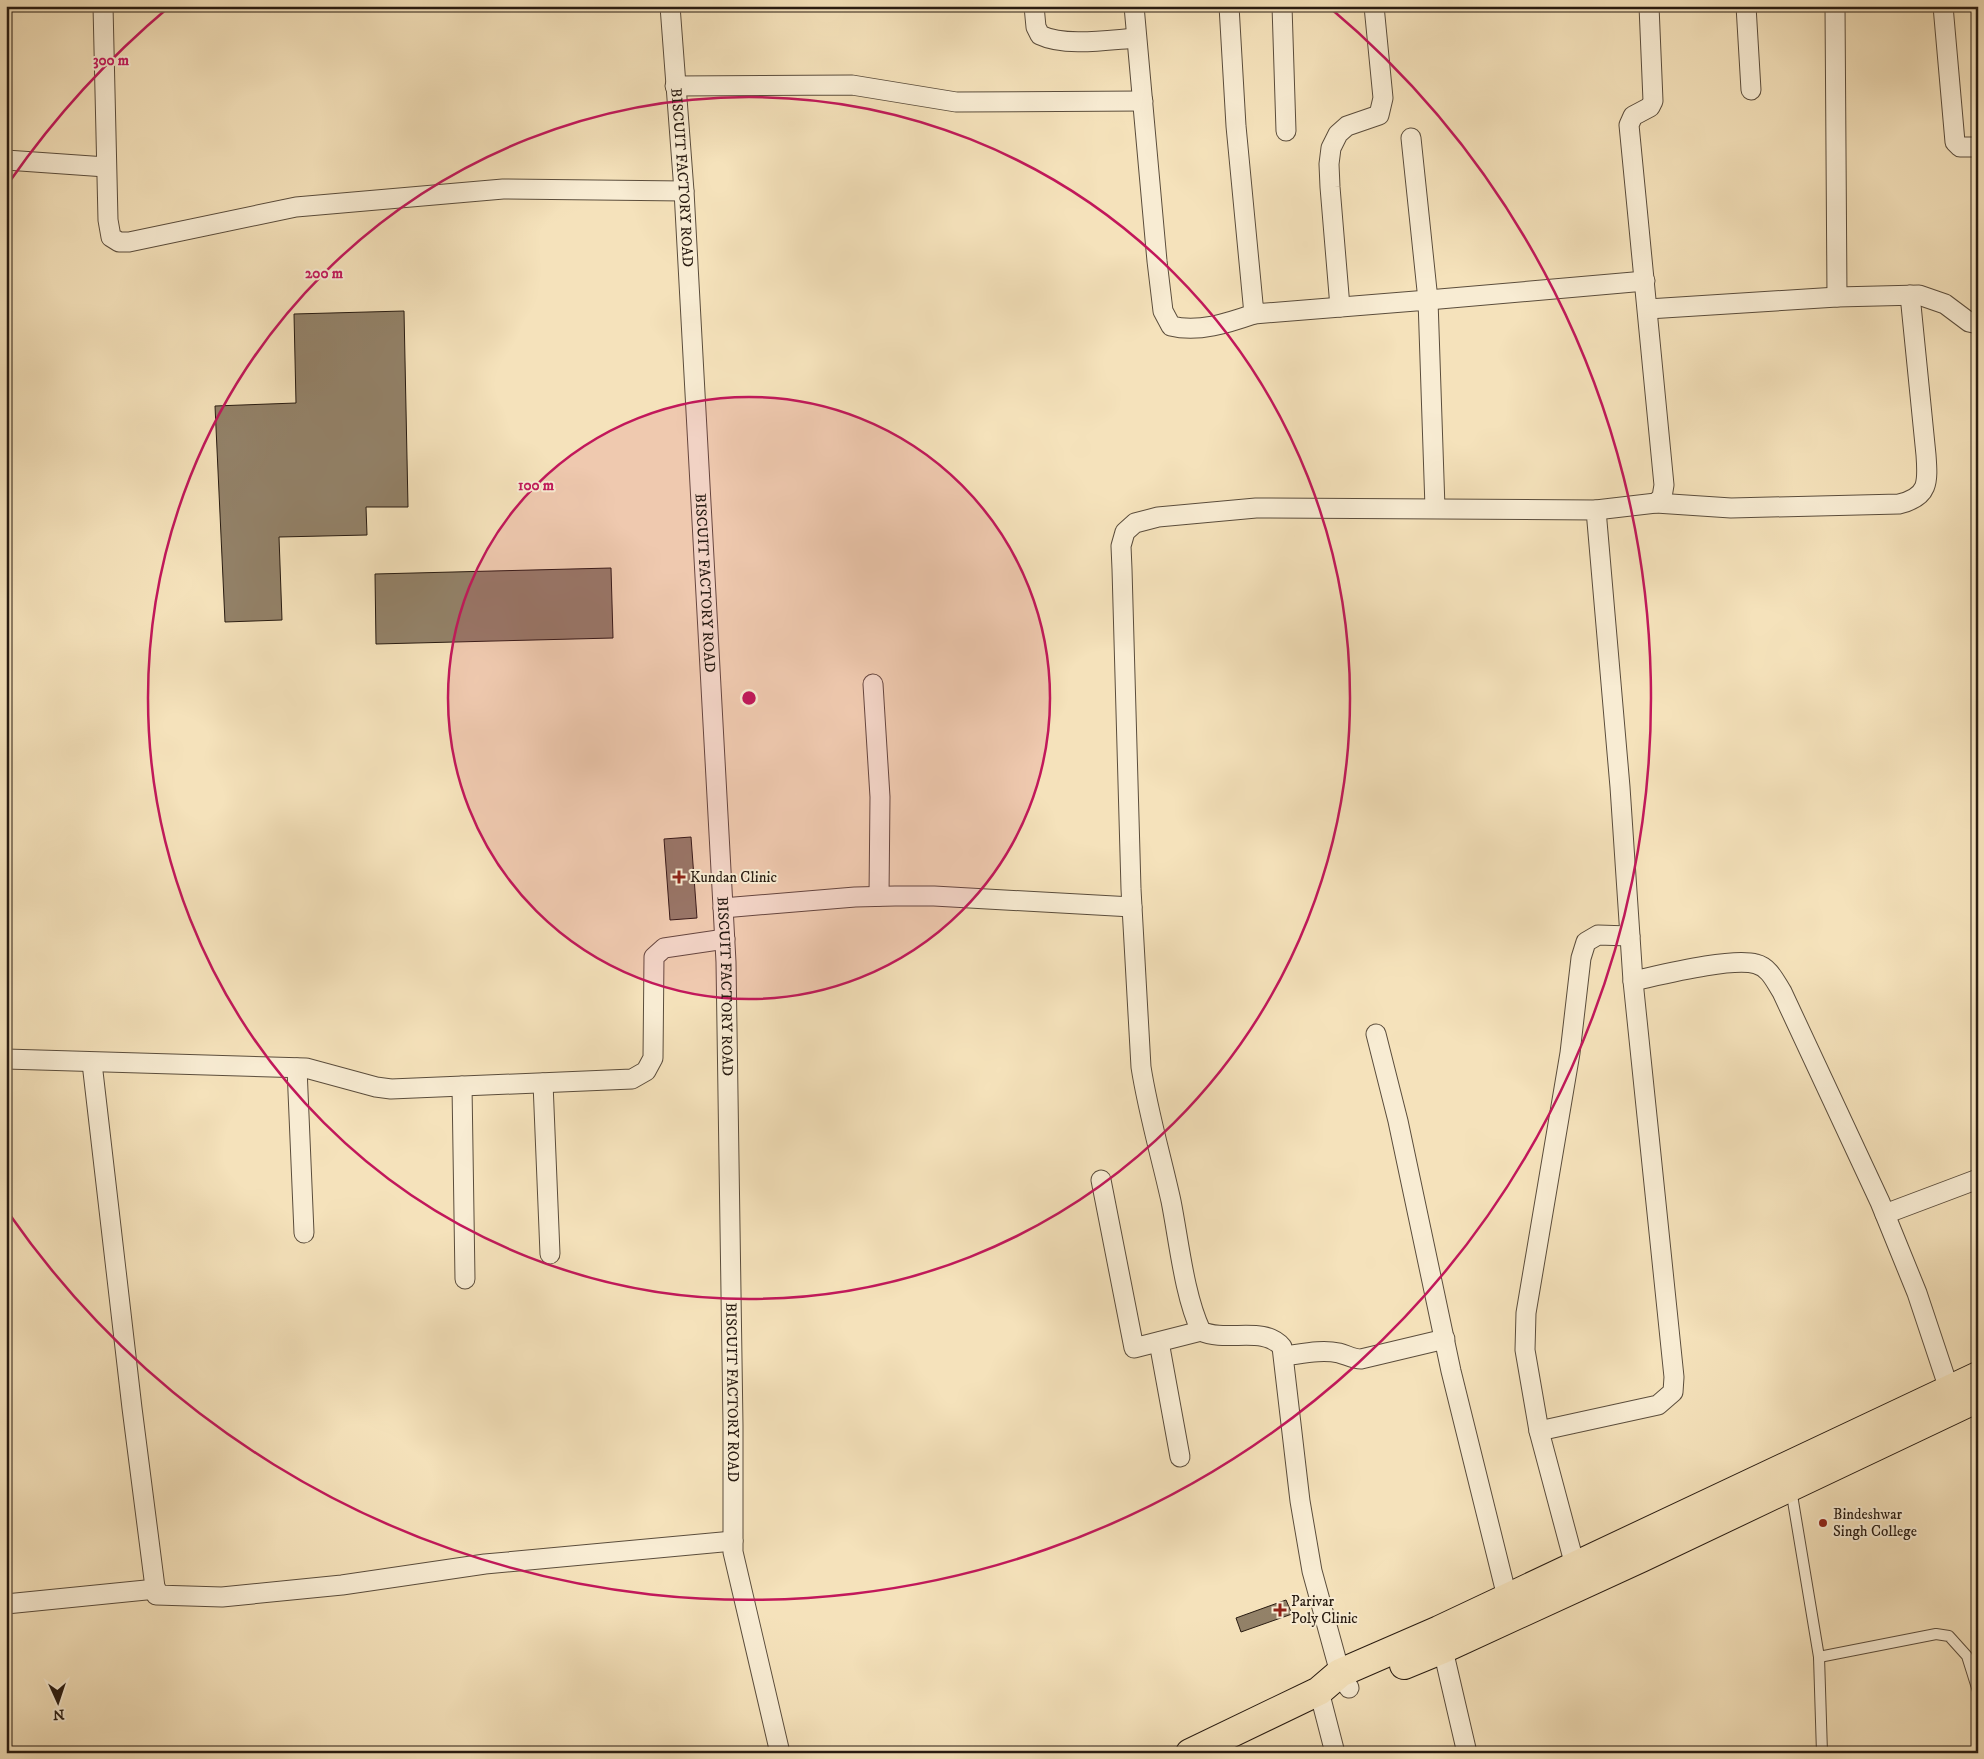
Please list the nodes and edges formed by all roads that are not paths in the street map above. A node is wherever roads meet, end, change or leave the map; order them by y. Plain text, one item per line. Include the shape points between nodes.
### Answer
1 (103, 6) edge
2 (670, 6) edge
3 (1034, 6) edge
4 (1134, 6) edge
5 (1229, 6) edge
6 (1282, 6) edge
7 (1374, 6) edge
8 (1649, 6) edge
9 (1746, 6) edge
10 (1835, 6) edge
11 (1943, 6) edge
12 (1136, 38) junction
13 (675, 86) junction
14 (1751, 90) dead end
15 (1143, 101) junction
16 (1286, 131) dead end
17 (1411, 138) dead end
18 (1978, 147) edge
19 (6, 160) edge
20 (106, 167) junction
21 (684, 191) junction
22 (1645, 281) junction
23 (1910, 295) junction
24 (1837, 297) junction
25 (1428, 300) junction
26 (1340, 307) junction
27 (1648, 309) junction
28 (1254, 314) junction
29 (1978, 324) edge
30 (1656, 503) junction
31 (1435, 508) junction
32 (1596, 510) junction
33 (873, 684) dead end
34 (879, 896) junction
35 (1132, 907) junction
36 (723, 908) junction
37 (1630, 936) junction
38 (725, 939) junction
39 (1633, 980) junction
40 (1376, 1034) dead end
41 (6, 1059) edge
42 (92, 1063) junction
43 (297, 1068) junction
44 (543, 1083) junction
45 (462, 1086) junction
46 (1978, 1179) edge
47 (1101, 1180) dead end
48 (1885, 1214) junction
49 (304, 1232) dead end
50 (550, 1254) dead end
51 (465, 1279) dead end
52 (1201, 1331) junction
53 (1444, 1339) junction
54 (1159, 1342) junction
55 (1284, 1356) junction
56 (1978, 1376) edge
57 (1961, 1399) edge
58 (1539, 1431) junction
59 (1180, 1457) dead end
60 (1788, 1477) junction
61 (733, 1540) junction
62 (1578, 1575) junction
63 (156, 1590) junction
64 (6, 1604) edge
65 (1509, 1607) junction
66 (1441, 1639) junction
67 (1819, 1657) junction
68 (1344, 1680) junction
69 (1319, 1691) junction
70 (1978, 1691) edge
71 (780, 1753) edge
72 (1190, 1753) edge
73 (1335, 1753) edge
74 (1467, 1753) edge
75 (1822, 1753) edge

1 - 20 street
2 - 13 street, BISCUIT FACTORY ROAD
3 - 12 street via 1036,27 1040,35 1047,38 1070,41
4 - 12 street
5 - 28 street via 1236,126
6 - 16 street
7 - 26 street via 1382,107 1378,114 1347,126 1338,134 1331,148 1330,187
8 - 22 street via 1653,101 1650,107 1633,116 1629,125
9 - 14 street
10 - 24 street
11 - 18 street via 1955,142 1960,147
12 - 15 street
13 - 15 street via 852,85 956,102
13 - 21 street, BISCUIT FACTORY ROAD
15 - 28 street via 1157,260 1166,319 1171,326 1182,329 1231,322
17 - 25 street
19 - 20 street
20 - 21 street via 108,220 111,237 119,242 296,207 503,189
21 - 36 street, BISCUIT FACTORY ROAD
22 - 25 street
22 - 27 street
23 - 24 street
23 - 29 street via 1933,298 1968,322
23 - 30 street via 1927,464 1925,487 1920,495 1899,504 1832,507 1731,508
24 - 27 street
25 - 26 street
25 - 31 street
26 - 28 street
27 - 30 street via 1664,485 1662,498
30 - 32 street
31 - 32 street
31 - 35 street via 1247,509 1158,517 1136,523 1125,532 1121,546
32 - 37 street
33 - 34 street via 880,797
34 - 35 street
34 - 36 street
35 - 52 street via 1141,1067 1192,1308
36 - 38 street, BISCUIT FACTORY ROAD
37 - 39 street
37 - 58 street via 1598,935 1586,942 1581,958 1570,1052 1526,1313 1525,1350
38 - 44 street via 664,948 654,957 653,1058 646,1071 632,1079
38 - 61 street, BISCUIT FACTORY ROAD
39 - 48 street via 1719,964 1757,964 1769,971 1782,992
39 - 58 street via 1673,1392 1658,1405
40 - 53 street via 1398,1121
41 - 42 street
42 - 43 street
42 - 63 street
43 - 45 street via 323,1071 391,1089
43 - 49 street
44 - 45 street
44 - 50 street
45 - 51 street
46 - 48 street
47 - 54 street via 1134,1348
48 - 57 street
52 - 54 street
52 - 55 street via 1219,1337 1271,1338 1282,1347
53 - 55 street via 1361,1359 1322,1352
53 - 65 street
54 - 59 street
55 - 68 street via 1300,1502 1312,1571
56 - 57 main road
57 - 60 main road
58 - 62 street
60 - 62 main road
60 - 67 lane
61 - 63 street via 485,1564 342,1585 222,1597 156,1595
61 - 71 street, BISCUIT FACTORY ROAD via 739,1580
62 - 65 main road
63 - 64 street
65 - 66 main road
66 - 68 main road
66 - 74 street
67 - 70 lane via 1936,1634 1948,1636 1967,1656
67 - 75 lane
68 - 69 main road
69 - 72 main road
69 - 73 street

